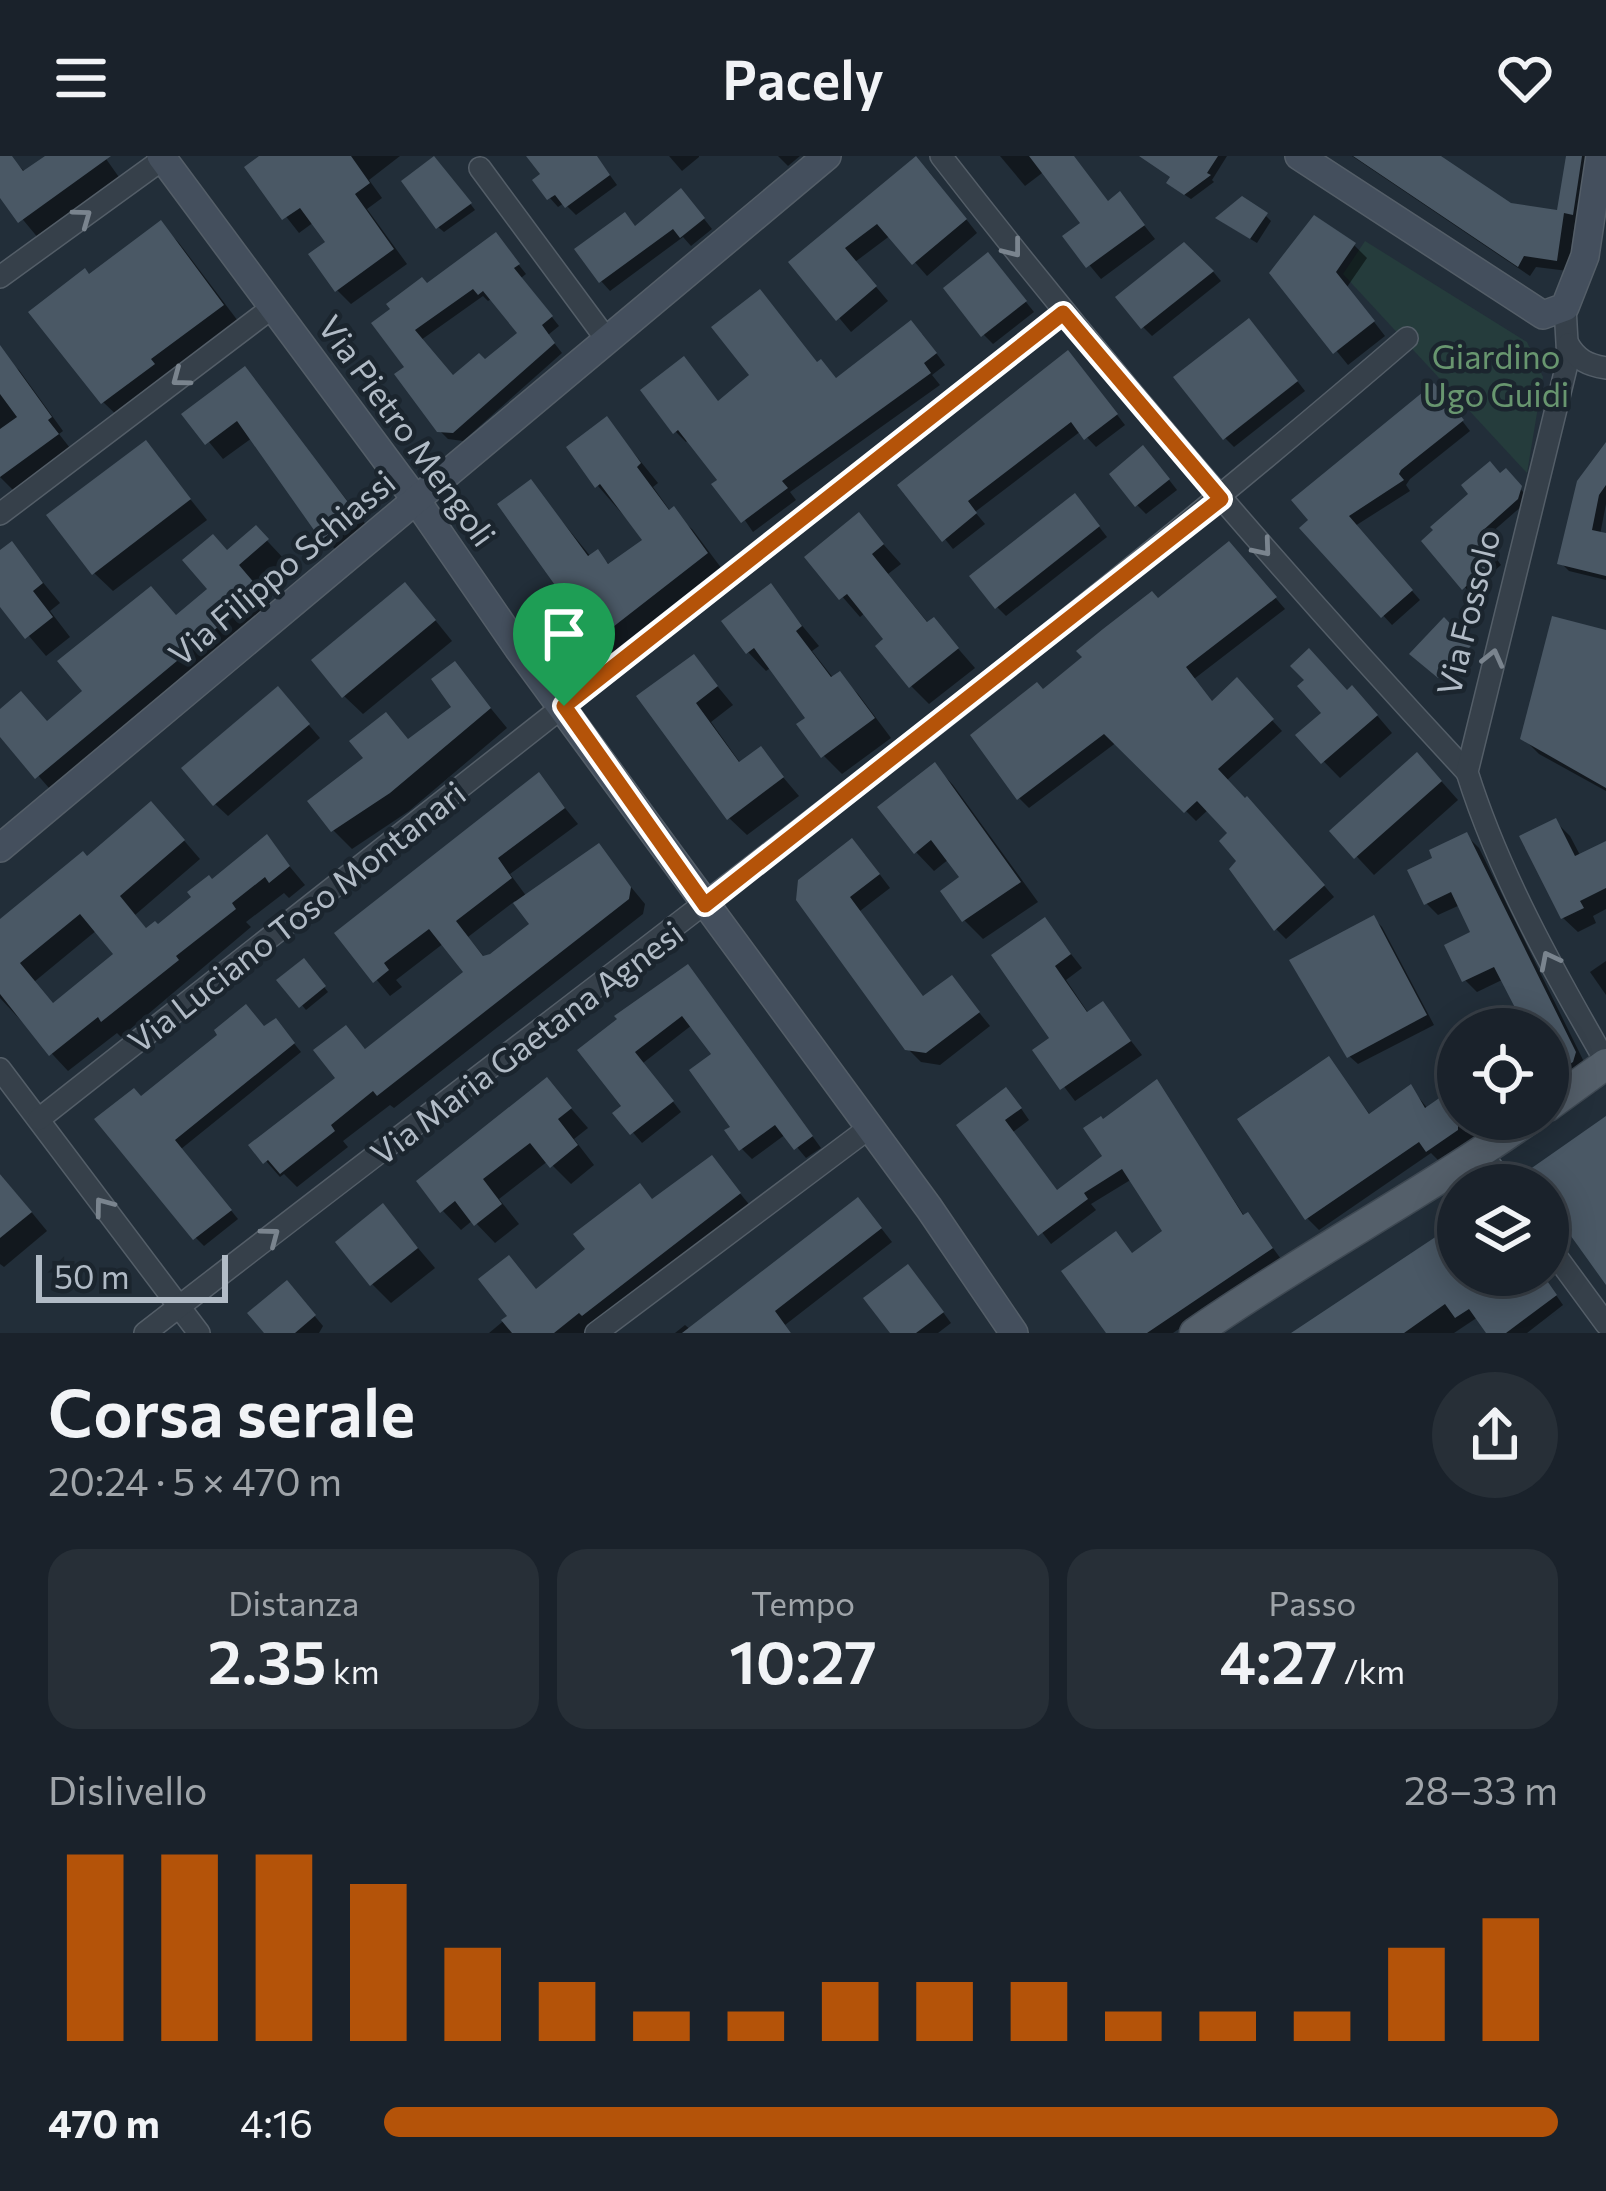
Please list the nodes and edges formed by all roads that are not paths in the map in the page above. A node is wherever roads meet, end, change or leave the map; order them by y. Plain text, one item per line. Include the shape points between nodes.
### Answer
1 (827, 156) edge
2 (941, 156) edge
3 (1299, 156) edge
4 (1600, 156) edge
5 (164, 157) edge
6 (480, 168) dead end
7 (0, 277) edge
8 (273, 308) junction
9 (1565, 308) junction
10 (1063, 313) junction
11 (1407, 338) dead end
12 (607, 340) junction
13 (1568, 344) junction
14 (1606, 368) edge
15 (1221, 499) junction
16 (416, 500) junction
17 (0, 514) edge
18 (564, 706) junction
19 (1467, 772) junction
20 (0, 848) edge
21 (705, 905) junction
22 (1606, 1063) edge
23 (0, 1069) edge
24 (1569, 1090) edge
25 (39, 1119) junction
26 (868, 1128) junction
27 (1501, 1140) edge
28 (1482, 1154) junction
29 (1489, 1164) edge
30 (1569, 1273) edge
31 (178, 1306) junction
32 (1606, 1324) edge
33 (145, 1333) edge
34 (199, 1333) edge
35 (596, 1333) edge
36 (1014, 1333) edge
37 (1195, 1333) edge

1 - 12 street, Via Filippo Schiassi
2 -> 10 street
3 - 9 street via 1526,308 1544,315
4 - 9 street, Via Fossolo via 1585,256
7 -> 5 street
5 - 8 street, Via Pietro Mengoli
6 - 12 street
8 - 16 street, Via Pietro Mengoli
8 -> 17 street
9 - 13 street, Via Fossolo
10 - 15 street
10 - 18 street, Via Luciano Toso Montanari
11 - 15 street, Via Maria Gaetana Agnesi
12 - 16 street, Via Filippo Schiassi
13 - 14 street via 1589,365
19 -> 13 street, Via Fossolo
15 -> 19 street
15 - 21 street, Via Maria Gaetana Agnesi
16 - 18 street, Via Pietro Mengoli
16 - 20 street, Via Filippo Schiassi
18 - 21 street, Via Pietro Mengoli
18 - 25 street, Via Luciano Toso Montanari
22 -> 19 street via 1506,873
21 - 26 street, Via Pietro Mengoli
31 -> 21 street, Via Maria Gaetana Agnesi
22 - 24 main road
23 - 25 street
31 -> 25 street
26 - 35 street
26 - 36 street, Via Pietro Mengoli
27 - 28 main road
28 - 29 street
28 - 37 main road
30 - 32 street
31 - 33 street, Via Maria Gaetana Agnesi
31 - 34 street

